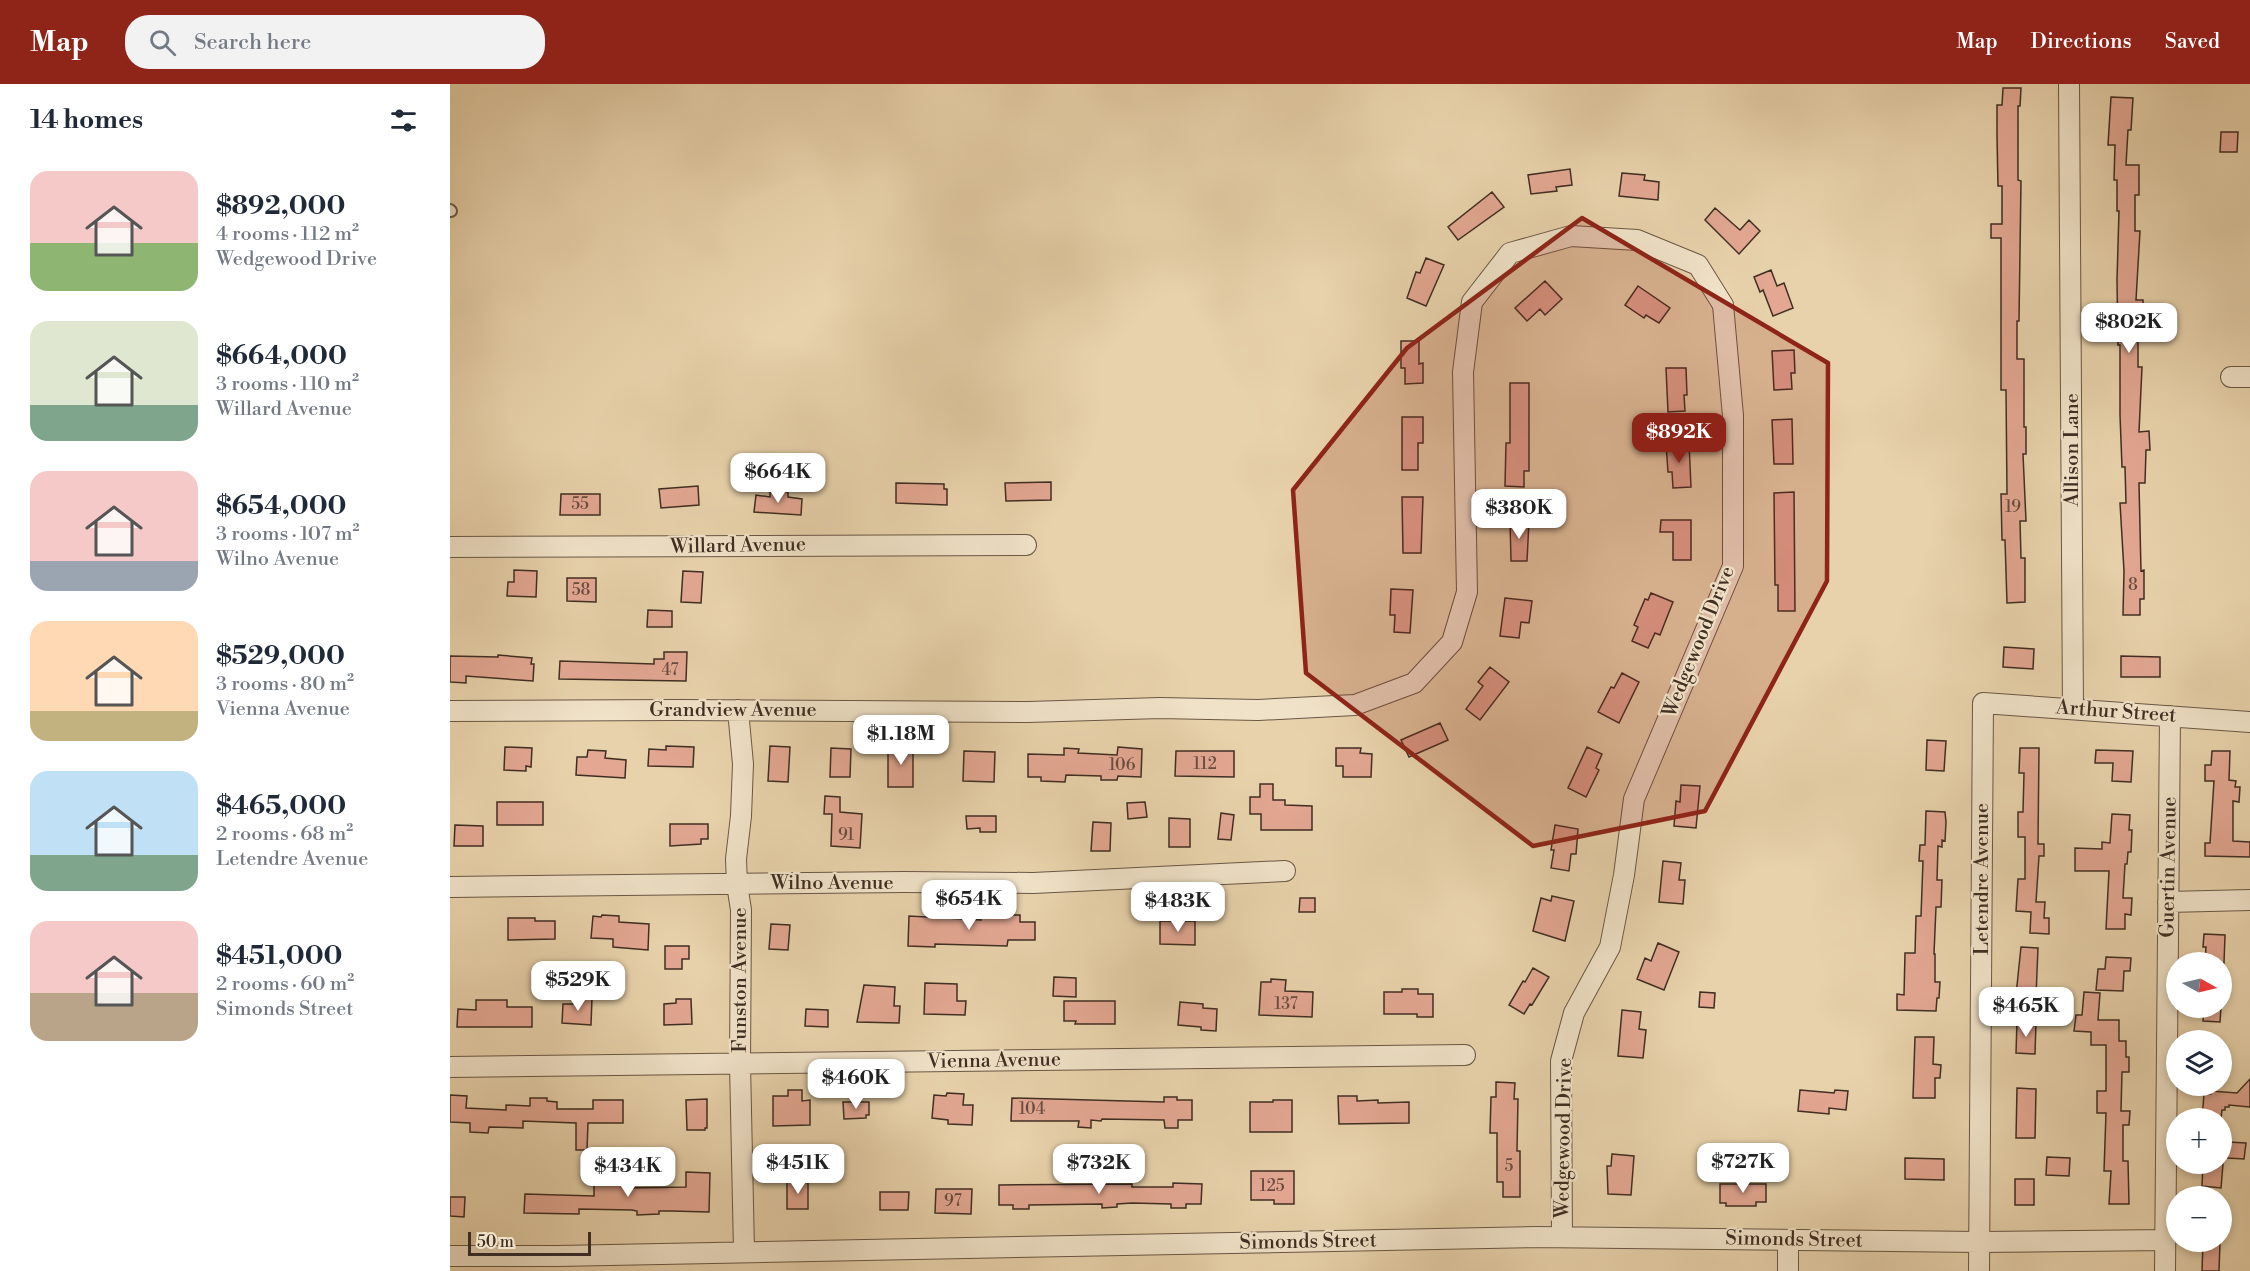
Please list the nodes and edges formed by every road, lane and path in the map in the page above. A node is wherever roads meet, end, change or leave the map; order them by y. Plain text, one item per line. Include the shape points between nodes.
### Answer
1 (2069, 84) edge
2 (1026, 545) dead end
3 (450, 547) edge
4 (1983, 703) joint
5 (1160, 708) joint
6 (2073, 709) junction
7 (738, 710) junction
8 (450, 711) edge
9 (2170, 716) junction
10 (2250, 722) edge
11 (1285, 871) dead end
12 (737, 884) junction
13 (450, 887) edge
14 (2250, 900) edge
15 (2168, 902) junction
16 (1465, 1055) dead end
17 (740, 1064) junction
18 (450, 1067) edge
19 (1562, 1237) junction
20 (1788, 1240) junction
21 (2165, 1240) junction
22 (1980, 1242) junction
23 (744, 1251) junction
24 (450, 1256) edge
25 (1788, 1271) edge
26 (1979, 1271) edge
27 (2165, 1271) edge

1 - 6 street, Allison Lane
2 - 3 street, Willard Avenue
4 - 6 street, Arthur Street
4 - 22 street, Letendre Avenue
5 - 7 street, Grandview Avenue via 1028,712
5 - 19 street, Wedgewood Drive via 1258,710 1355,705 1414,682 1452,642 1467,592 1462,372 1472,302 1510,254 1571,236 1637,240 1698,265 1723,305 1733,416 1733,566 1634,799 1611,947 1574,1013 1564,1051
6 - 9 street, Arthur Street
7 - 8 street, Grandview Avenue
7 - 12 street, Funston Avenue via 743,764
9 - 10 street, Arthur Street
9 - 15 street, Guertin Avenue
11 - 12 street, Wilno Avenue via 1033,883
12 - 13 street, Wilno Avenue
12 - 17 street, Funston Avenue via 741,910
14 - 15 street
15 - 21 street, Guertin Avenue
16 - 17 street, Vienna Avenue
17 - 18 street, Vienna Avenue
17 - 23 street, Funston Avenue
19 - 20 street, Simonds Street
19 - 23 street, Simonds Street
20 - 22 street, Simonds Street
20 - 25 street
21 - 22 street, Simonds Street
21 - 27 street, Guertin Avenue
22 - 26 street, Letendre Avenue
23 - 24 street, Simonds Street

